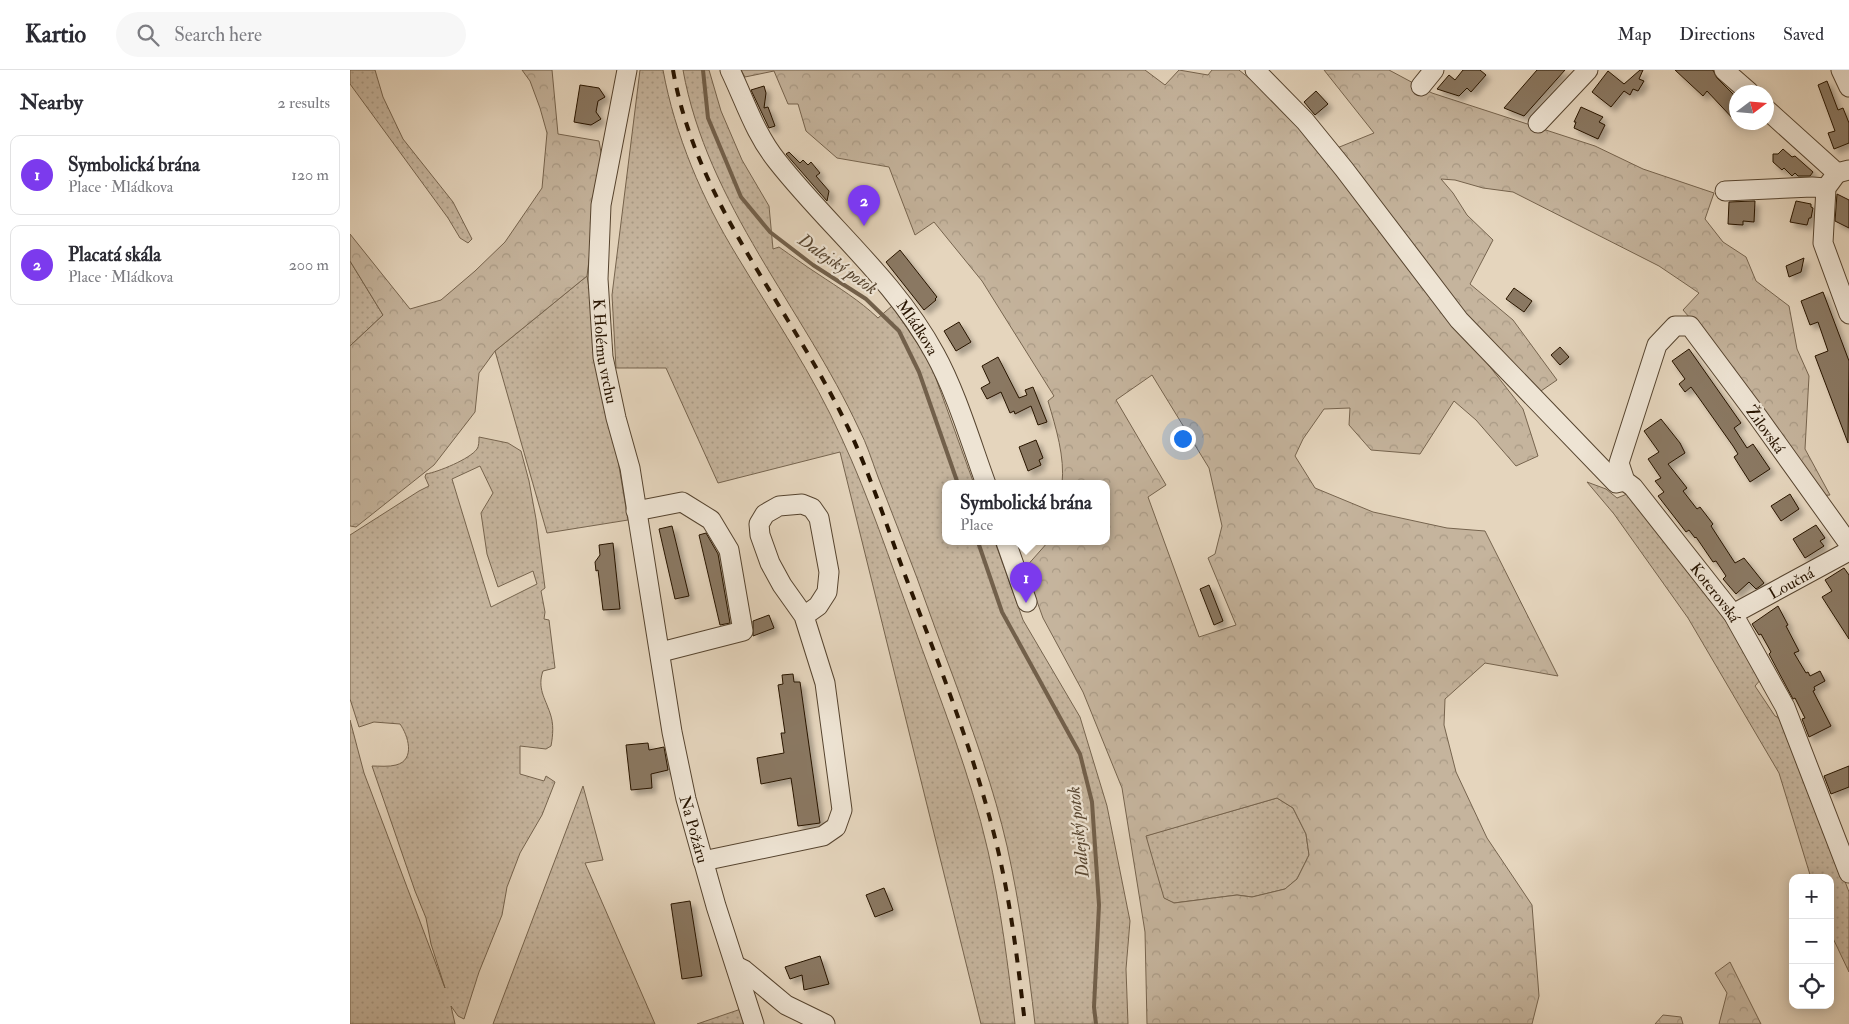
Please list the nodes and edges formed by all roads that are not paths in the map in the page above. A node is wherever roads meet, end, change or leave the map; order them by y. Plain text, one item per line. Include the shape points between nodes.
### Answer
1 (627, 70) edge
2 (730, 70) edge
3 (1255, 70) edge
4 (1434, 70) edge
5 (1588, 70) edge
6 (1724, 70) edge
7 (1841, 70) edge
8 (1741, 85) edge
9 (1421, 86) dead end
10 (1849, 87) edge
11 (1774, 116) edge
12 (1538, 123) dead end
13 (1843, 172) edge
14 (1826, 188) junction
15 (1725, 191) dead end
16 (1849, 314) edge
17 (985, 480) edge
18 (1625, 481) junction
19 (636, 510) junction
20 (1849, 544) edge
21 (1007, 545) edge
22 (1849, 551) edge
23 (1027, 602) dead end
24 (1733, 614) junction
25 (804, 616) junction
26 (656, 631) joint
27 (661, 652) junction
28 (703, 861) junction
29 (1849, 873) edge
30 (736, 966) junction
31 (754, 1024) edge
32 (825, 1024) edge

1 - 19 street, K Holému vrchu via 601,205 598,279 603,357 630,468
2 - 17 street, Mládkova via 760,137 777,161 875,271 935,353
3 - 18 street via 1305,121 1459,320 1616,483
4 - 9 street
5 - 12 street
6 - 8 street
7 - 10 street
11 - 13 street
13 - 14 street
14 - 15 street
14 - 16 street via 1822,243
18 - 20 street, Žilovská via 1619,463 1657,345 1675,326 1690,326
18 - 24 street, Koterovská
19 - 26 street, K Holému vrchu
19 - 27 street via 682,502 711,520 729,550 743,631
21 - 23 street
22 - 24 street, Loučná
24 - 29 street, Koterovská via 1785,707
25 - 25 street via 770,563 760,535 759,524 766,514 780,506 802,504 812,508 819,518 829,572 828,586 818,606
25 - 28 street via 825,683 842,810 836,827 823,836
26 - 27 street, Na Požáru
27 - 28 street, Na Požáru via 672,732
28 - 30 street, Na Požáru
30 - 31 street, Na Požáru
30 - 32 street via 786,1005

